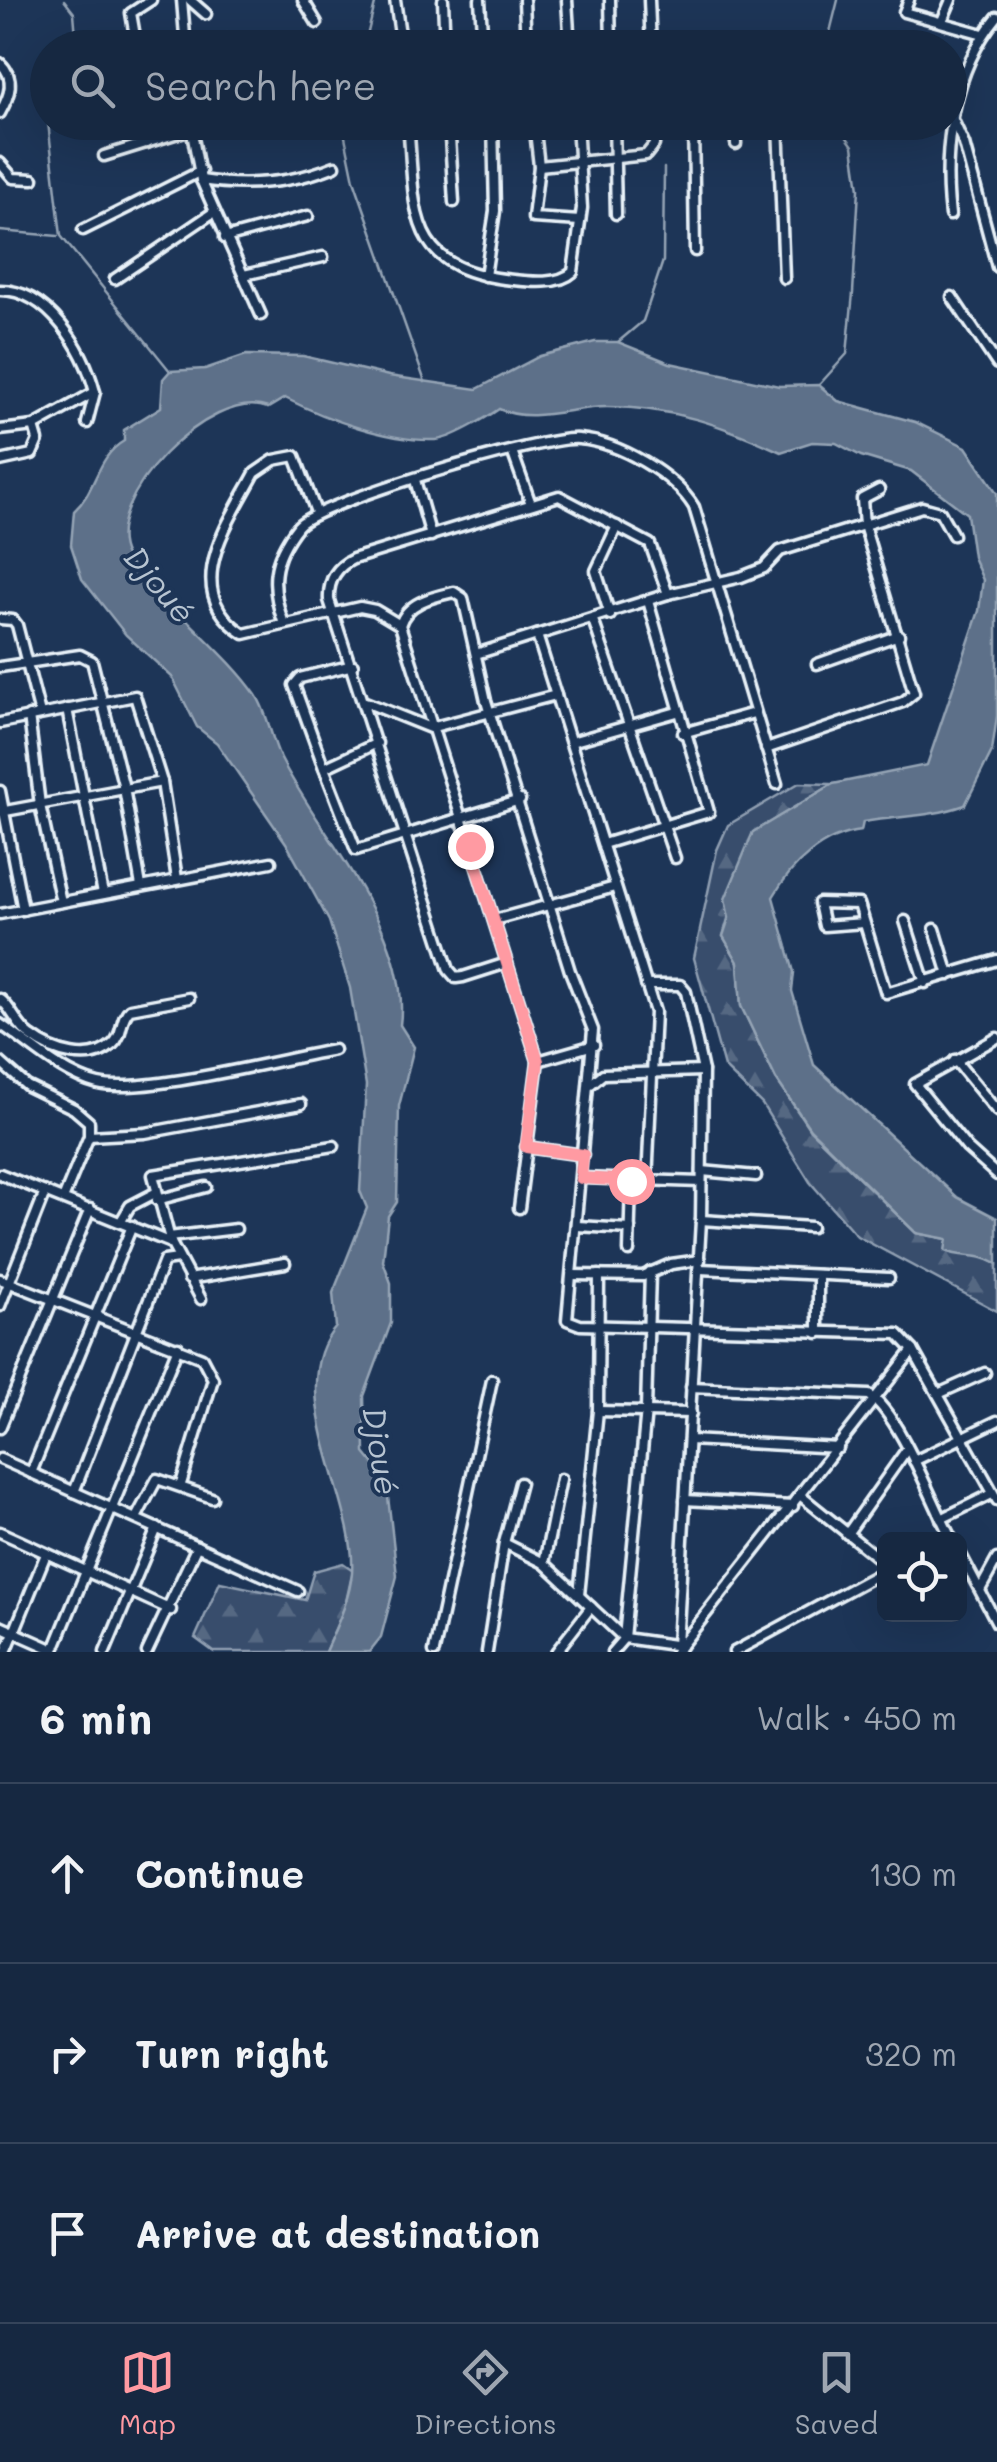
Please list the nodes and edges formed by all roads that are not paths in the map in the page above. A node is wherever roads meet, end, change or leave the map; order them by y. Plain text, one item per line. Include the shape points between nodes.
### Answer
1 (151, 0) edge
2 (182, 0) edge
3 (190, 0) edge
4 (303, 0) edge
5 (395, 0) edge
6 (442, 0) edge
7 (480, 0) edge
8 (524, 0) edge
9 (567, 0) edge
10 (610, 0) edge
11 (650, 0) edge
12 (908, 0) edge
13 (951, 0) edge
14 (206, 14) dead end
15 (997, 17) edge
16 (942, 22) junction
17 (317, 24) dead end
18 (134, 30) edge
19 (184, 30) edge
20 (399, 30) edge
21 (444, 30) edge
22 (482, 30) edge
23 (525, 30) edge
24 (569, 30) edge
25 (611, 30) edge
26 (651, 30) edge
27 (984, 34) junction
28 (0, 63) edge
29 (967, 69) edge
30 (0, 112) edge
31 (147, 140) edge
32 (157, 140) edge
33 (193, 140) edge
34 (410, 140) edge
35 (450, 140) edge
36 (493, 140) edge
37 (536, 140) edge
38 (578, 140) edge
39 (615, 140) edge
40 (652, 140) edge
41 (694, 140) edge
42 (736, 140) edge
43 (779, 140) edge
44 (951, 140) edge
45 (962, 140) edge
46 (148, 144) junction
47 (736, 144) dead end
48 (104, 156) dead end
49 (616, 159) junction
50 (581, 161) junction
51 (0, 163) edge
52 (335, 166) dead end
53 (539, 166) junction
54 (201, 175) junction
55 (33, 178) dead end
56 (454, 202) dead end
57 (214, 212) junction
58 (616, 214) dead end
59 (950, 215) dead end
60 (308, 216) dead end
61 (580, 221) junction
62 (83, 230) dead end
63 (225, 238) junction
64 (695, 251) dead end
65 (323, 257) dead end
66 (997, 266) edge
67 (244, 274) junction
68 (485, 276) junction
69 (784, 278) dead end
70 (115, 279) dead end
71 (0, 290) edge
72 (952, 298) dead end
73 (261, 315) dead end
74 (997, 364) edge
75 (95, 392) junction
76 (88, 424) dead end
77 (34, 426) junction
78 (0, 430) edge
79 (512, 451) junction
80 (0, 461) edge
81 (415, 480) junction
82 (880, 490) dead end
83 (531, 504) junction
84 (316, 512) junction
85 (864, 525) junction
86 (617, 526) junction
87 (953, 535) dead end
88 (431, 536) junction
89 (715, 586) junction
90 (668, 594) junction
91 (648, 602) junction
92 (333, 612) junction
93 (610, 615) junction
94 (0, 619) edge
95 (593, 620) junction
96 (284, 624) junction
97 (400, 625) junction
98 (538, 635) junction
99 (899, 635) junction
100 (476, 654) junction
101 (817, 664) dead end
102 (353, 665) junction
103 (29, 666) junction
104 (0, 668) edge
105 (556, 695) junction
106 (104, 702) junction
107 (365, 702) junction
108 (67, 709) junction
109 (677, 712) junction
110 (40, 714) junction
111 (755, 714) junction
112 (492, 715) junction
113 (29, 716) junction
114 (0, 723) edge
115 (628, 725) junction
116 (430, 728) junction
117 (683, 733) junction
118 (571, 742) junction
119 (377, 744) junction
120 (766, 749) junction
121 (324, 768) junction
122 (162, 782) junction
123 (777, 784) dead end
124 (124, 788) junction
125 (0, 791) edge
126 (82, 796) junction
127 (520, 800) junction
128 (40, 805) junction
129 (2, 812) edge
130 (461, 817) junction
131 (664, 827) junction
132 (408, 833) junction
133 (602, 844) junction
134 (675, 858) dead end
135 (271, 862) dead end
136 (177, 879) junction
137 (141, 886) junction
138 (615, 886) junction
139 (104, 894) junction
140 (60, 902) junction
141 (552, 903) junction
142 (23, 910) junction
143 (0, 914) edge
144 (494, 920) junction
145 (905, 921) dead end
146 (864, 923) junction
147 (935, 929) dead end
148 (997, 960) edge
149 (507, 963) junction
150 (949, 975) junction
151 (924, 983) junction
152 (646, 985) junction
153 (189, 998) dead end
154 (0, 999) edge
155 (0, 1024) edge
156 (997, 1038) edge
157 (594, 1045) junction
158 (334, 1050) dead end
159 (955, 1060) junction
160 (538, 1061) junction
161 (0, 1062) edge
162 (592, 1064) junction
163 (703, 1070) junction
164 (603, 1074) junction
165 (652, 1074) junction
166 (591, 1084) junction
167 (301, 1104) dead end
168 (997, 1111) edge
169 (90, 1136) junction
170 (334, 1146) dead end
171 (526, 1147) junction
172 (583, 1155) junction
173 (997, 1175) edge
174 (756, 1176) dead end
175 (701, 1177) junction
176 (1, 1178) edge
177 (581, 1178) junction
178 (631, 1181) junction
179 (646, 1182) junction
180 (206, 1187) dead end
181 (45, 1192) junction
182 (156, 1196) junction
183 (63, 1199) junction
184 (519, 1208) dead end
185 (90, 1209) junction
186 (120, 1220) junction
187 (702, 1220) junction
188 (132, 1226) junction
189 (577, 1226) junction
190 (811, 1227) dead end
191 (236, 1229) dead end
192 (630, 1229) junction
193 (170, 1240) junction
194 (629, 1251) dead end
195 (178, 1259) junction
196 (284, 1263) dead end
197 (700, 1265) junction
198 (650, 1272) junction
199 (818, 1274) junction
200 (573, 1275) junction
201 (600, 1275) junction
202 (889, 1278) dead end
203 (190, 1279) junction
204 (5, 1281) edge
205 (51, 1298) junction
206 (201, 1298) dead end
207 (0, 1306) edge
208 (94, 1316) junction
209 (598, 1324) junction
210 (648, 1324) junction
211 (697, 1328) junction
212 (136, 1332) junction
213 (818, 1333) junction
214 (178, 1347) junction
215 (913, 1350) junction
216 (984, 1372) dead end
217 (492, 1380) dead end
218 (692, 1387) junction
219 (938, 1394) junction
220 (876, 1398) junction
221 (646, 1410) junction
222 (598, 1411) junction
223 (691, 1413) junction
224 (997, 1421) edge
225 (0, 1428) edge
226 (961, 1438) junction
227 (690, 1440) junction
228 (838, 1448) junction
229 (907, 1448) junction
230 (0, 1459) edge
231 (914, 1461) junction
232 (31, 1473) junction
233 (561, 1478) dead end
234 (520, 1483) dead end
235 (180, 1484) junction
236 (74, 1492) junction
237 (801, 1496) junction
238 (994, 1497) edge
239 (212, 1498) dead end
240 (686, 1500) junction
241 (793, 1506) junction
242 (115, 1509) junction
243 (136, 1518) junction
244 (941, 1520) junction
245 (158, 1528) junction
246 (0, 1532) edge
247 (945, 1532) edge
248 (847, 1534) junction
249 (504, 1544) junction
250 (198, 1546) junction
251 (46, 1554) junction
252 (997, 1560) edge
253 (877, 1561) edge
254 (544, 1563) junction
255 (967, 1567) edge
256 (877, 1571) edge
257 (88, 1572) junction
258 (129, 1590) junction
259 (980, 1590) junction
260 (298, 1591) dead end
261 (580, 1595) junction
262 (591, 1607) junction
263 (170, 1610) junction
264 (995, 1616) edge
265 (0, 1626) edge
266 (14, 1632) junction
267 (624, 1638) junction
268 (678, 1648) edge
269 (54, 1651) edge
270 (6, 1652) edge
271 (106, 1652) edge
272 (147, 1652) edge
273 (434, 1652) edge
274 (488, 1652) edge
275 (556, 1652) edge
276 (612, 1652) edge
277 (734, 1652) edge

1 - 18 street via 131,13
2 - 19 street
3 - 14 street
4 - 17 street
5 - 20 street
6 - 21 street
7 - 22 street
8 - 23 street
9 - 24 street
10 - 25 street
11 - 26 street
12 - 16 street via 904,12
13 - 16 street
15 - 27 street
16 - 27 street
27 - 29 street
28 - 30 street via 10,80
31 - 46 street
32 - 46 street
33 - 54 street
34 - 68 street via 420,225 448,264
35 - 56 street
36 - 68 street via 494,211
37 - 53 street
38 - 50 street
39 - 49 street
40 - 49 street via 650,152
41 - 64 street
42 - 47 street
43 - 69 street
44 - 59 street
45 - 66 street
46 - 48 street
49 - 50 street
49 - 58 street
50 - 53 street
50 - 61 street
51 - 55 street via 12,178
52 - 54 street via 290,179
53 - 61 street via 533,218
54 - 57 street
54 - 62 street
57 - 63 street
57 - 70 street
60 - 63 street
61 - 68 street via 570,276
63 - 67 street
65 - 67 street
67 - 73 street
71 - 75 street via 53,314
72 - 74 street
75 - 76 street
75 - 77 street
77 - 78 street
77 - 80 street via 32,454
79 - 81 street
79 - 83 street
79 - 89 street via 585,439 676,483 701,523
81 - 84 street
81 - 88 street
82 - 85 street via 862,499
83 - 86 street via 559,496
83 - 88 street
84 - 96 street via 297,527 272,574
84 - 96 street via 296,456 265,464 210,564 222,614 240,632
85 - 87 street via 932,508
85 - 89 street via 780,551 764,568
85 - 99 street
86 - 90 street via 650,544
86 - 93 street via 596,571
88 - 92 street via 340,566 328,591
89 - 90 street
89 - 111 street
90 - 91 street
91 - 93 street
91 - 109 street via 680,700
92 - 96 street
92 - 97 street via 366,607
92 - 102 street
93 - 95 street
94 - 103 street via 17,626
95 - 98 street
95 - 115 street
97 - 100 street via 418,603 458,592
97 - 116 street
98 - 100 street
98 - 105 street
99 - 101 street
99 - 120 street via 912,697
100 - 112 street
102 - 107 street
102 - 121 street via 300,678 294,686
103 - 104 street
103 - 106 street via 86,656
103 - 110 street
105 - 112 street
105 - 118 street
106 - 108 street
106 - 122 street via 135,696
106 - 124 street
107 - 116 street
107 - 119 street
108 - 110 street
108 - 126 street
109 - 115 street
109 - 117 street
110 - 113 street
111 - 117 street
111 - 120 street
112 - 116 street
112 - 127 street
113 - 114 street
113 - 128 street
115 - 118 street
115 - 131 street
116 - 130 street
117 - 131 street via 709,812
118 - 133 street
119 - 121 street
119 - 132 street
120 - 123 street
121 - 132 street via 356,850
122 - 124 street
122 - 136 street
124 - 126 street
124 - 137 street
125 - 129 street
126 - 128 street
126 - 139 street
127 - 130 street
127 - 141 street
128 - 129 street
128 - 140 street
129 - 142 street
130 - 132 street
130 - 144 street
131 - 133 street
131 - 134 street
132 - 149 street via 452,976
133 - 138 street
135 - 136 street
136 - 137 street
137 - 139 street
138 - 141 street
138 - 152 street
139 - 140 street
140 - 142 street
141 - 144 street
141 - 157 street
142 - 143 street
144 - 149 street
145 - 151 street
146 - 146 street via 858,902 819,903 824,926
146 - 151 street via 883,990
147 - 150 street
148 - 150 street
149 - 160 street
150 - 151 street
152 - 163 street via 680,985 686,992
152 - 165 street via 655,1012
153 - 154 street via 130,1009 118,1040 84,1056 30,1036
155 - 158 street via 100,1085 153,1083
156 - 159 street
157 - 160 street
157 - 162 street
159 - 168 street
159 - 173 street via 918,1080 916,1088
160 - 171 street
161 - 169 street via 27,1086 84,1115
162 - 164 street
162 - 166 street
163 - 165 street
163 - 175 street
164 - 165 street
164 - 166 street
165 - 179 street
166 - 172 street
167 - 169 street
169 - 183 street
170 - 182 street via 153,1176
171 - 172 street
171 - 184 street
172 - 177 street
174 - 175 street
175 - 179 street
175 - 187 street
176 - 181 street
177 - 178 street
177 - 189 street
178 - 179 street
178 - 192 street
180 - 182 street
181 - 183 street
181 - 204 street
182 - 186 street via 130,1206
182 - 193 street
183 - 185 street
185 - 186 street
185 - 205 street
186 - 188 street
187 - 190 street
187 - 197 street
188 - 193 street
188 - 208 street
189 - 192 street
189 - 200 street
191 - 193 street
192 - 194 street
193 - 195 street
195 - 203 street
195 - 212 street via 164,1261
196 - 203 street
197 - 198 street
197 - 199 street
197 - 211 street
198 - 201 street
198 - 210 street
199 - 202 street
199 - 213 street
200 - 201 street
200 - 209 street via 567,1320
201 - 209 street
203 - 206 street
204 - 205 street
204 - 207 street
205 - 208 street
205 - 225 street
208 - 212 street
208 - 232 street
209 - 210 street
209 - 222 street
210 - 211 street
210 - 221 street
211 - 213 street
211 - 218 street
212 - 214 street
212 - 236 street
213 - 215 street via 898,1334
214 - 235 street via 202,1358 213,1379
214 - 242 street
215 - 219 street
215 - 220 street
216 - 219 street
217 - 273 street
218 - 220 street
218 - 223 street
219 - 226 street
220 - 228 street
220 - 229 street
221 - 222 street
221 - 223 street
221 - 267 street
222 - 261 street
223 - 227 street
224 - 226 street
226 - 231 street
226 - 238 street
227 - 228 street
227 - 240 street
228 - 237 street
229 - 231 street
229 - 248 street
230 - 232 street
231 - 244 street
232 - 236 street
233 - 254 street
234 - 249 street
235 - 239 street
235 - 243 street via 157,1479
236 - 242 street
237 - 241 street
237 - 248 street
238 - 244 street
240 - 241 street
240 - 268 street
241 - 268 street
242 - 243 street
242 - 257 street
243 - 245 street
244 - 247 street
245 - 250 street
245 - 258 street
246 - 251 street
248 - 253 street
249 - 254 street
249 - 274 street
250 - 260 street
250 - 263 street
251 - 257 street
251 - 266 street
252 - 259 street
254 - 261 street
255 - 259 street
256 - 277 street
257 - 258 street
257 - 269 street
258 - 263 street
258 - 271 street
259 - 264 street
261 - 262 street
262 - 267 street
262 - 275 street
263 - 272 street
265 - 266 street
266 - 269 street
266 - 270 street
267 - 268 street
267 - 276 street

